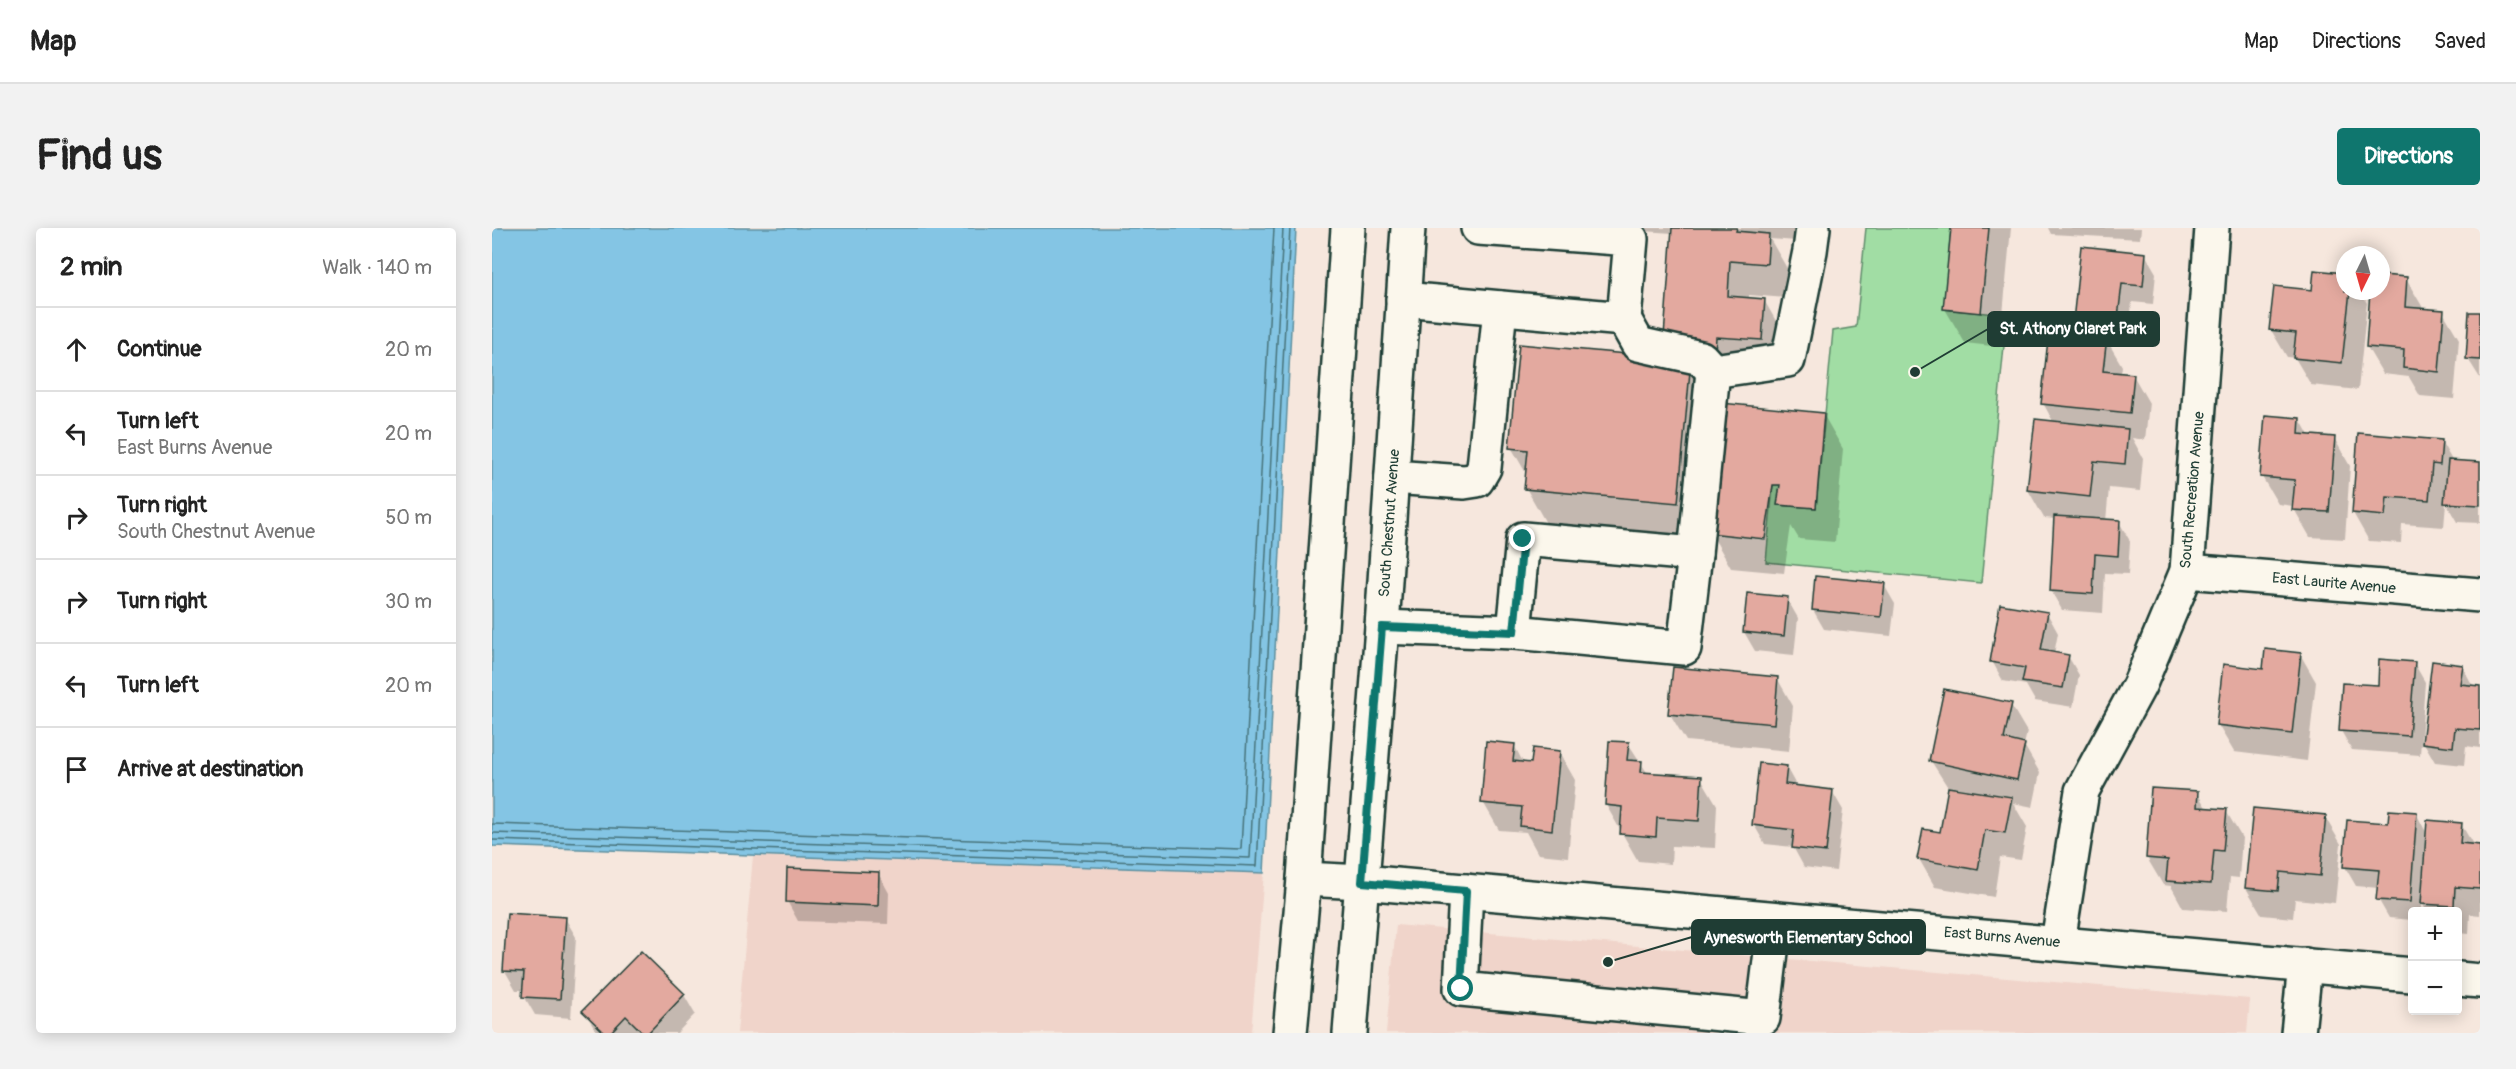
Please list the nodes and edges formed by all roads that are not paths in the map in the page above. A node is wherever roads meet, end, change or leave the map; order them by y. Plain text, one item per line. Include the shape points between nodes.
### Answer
1 (1348, 228) edge
2 (1408, 228) edge
3 (1481, 228) edge
4 (1813, 228) edge
5 (2212, 228) edge
6 (1403, 299) junction
7 (1500, 308) junction
8 (1624, 319) junction
9 (1713, 371) junction
10 (1392, 477) junction
11 (1695, 554) junction
12 (2187, 571) junction
13 (2480, 595) edge
14 (1382, 627) junction
15 (1514, 632) junction
16 (1304, 879) junction
17 (1362, 882) junction
18 (1466, 891) junction
19 (1775, 919) junction
20 (2058, 942) junction
21 (2305, 965) junction
22 (2408, 975) edge
23 (2462, 979) edge
24 (2480, 981) edge
25 (1290, 1033) edge
26 (1350, 1033) edge
27 (2298, 1033) edge

1 - 16 street
2 - 6 street, South Chestnut Avenue
3 - 8 street via 1631,239
4 - 9 street via 1788,360
5 - 12 street, South Recreation Avenue
6 - 7 street
6 - 10 street, South Chestnut Avenue
7 - 8 street
7 - 10 street via 1484,468 1477,480
8 - 9 street via 1638,344 1701,358
9 - 11 street
10 - 14 street, South Chestnut Avenue
11 - 15 street via 1684,648
11 - 15 street via 1523,539
12 - 13 street, East Laurite Avenue
12 - 20 street, South Recreation Avenue via 2139,686 2082,791
14 - 15 street
14 - 17 street, South Chestnut Avenue
16 - 17 street, East Burns Avenue
16 - 25 street
17 - 18 street, East Burns Avenue
17 - 26 street, South Chestnut Avenue
18 - 19 street, East Burns Avenue
18 - 19 street via 1461,989 1763,1018
19 - 20 street, East Burns Avenue
20 - 21 street, East Burns Avenue
21 - 22 street, East Burns Avenue
21 - 27 street
23 - 24 street

